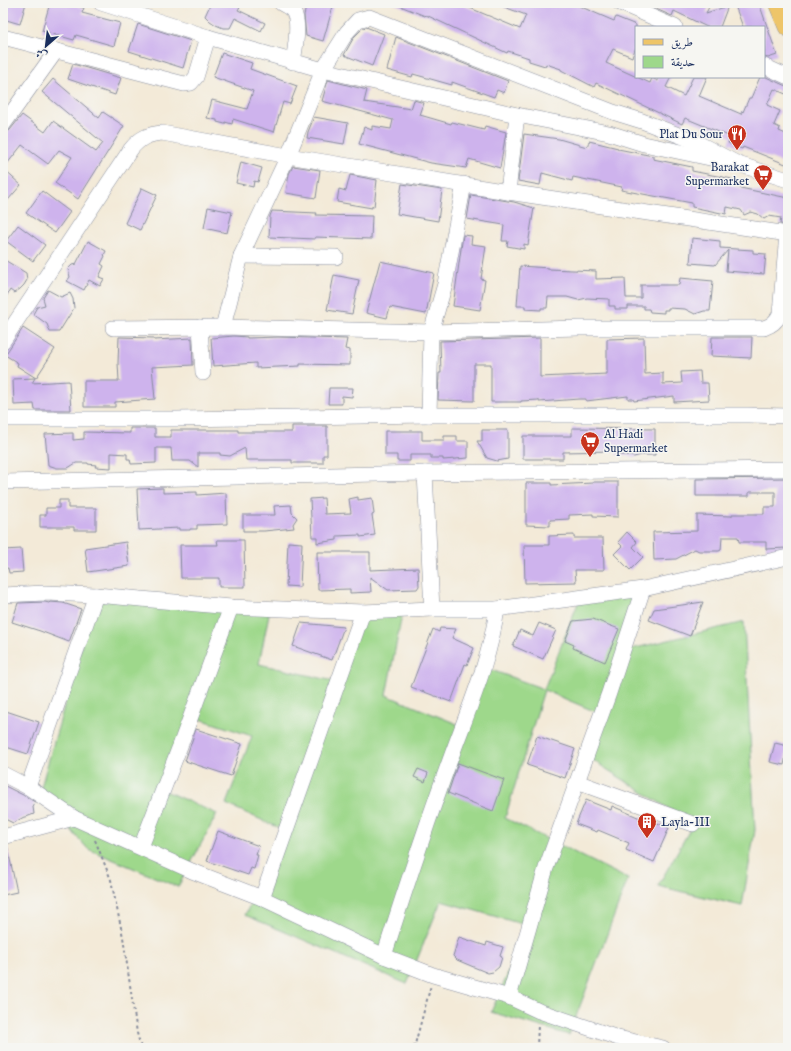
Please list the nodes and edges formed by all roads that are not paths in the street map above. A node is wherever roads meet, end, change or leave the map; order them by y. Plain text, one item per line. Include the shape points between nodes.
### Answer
1 (101, 3) edge
2 (281, 3) edge
3 (620, 3) edge
4 (778, 3) edge
5 (673, 26) edge
6 (788, 27) edge
7 (3, 37) edge
8 (208, 37) junction
9 (56, 51) junction
10 (293, 62) junction
11 (765, 66) edge
12 (323, 70) junction
13 (788, 77) edge
14 (613, 112) junction
15 (517, 115) junction
16 (3, 125) edge
17 (608, 133) junction
18 (288, 156) junction
19 (738, 164) junction
20 (788, 180) edge
21 (464, 184) junction
22 (508, 192) junction
23 (787, 234) edge
24 (241, 256) junction
25 (336, 257) dead end
26 (200, 327) junction
27 (223, 327) junction
28 (113, 328) dead end
29 (431, 332) junction
30 (3, 341) edge
31 (203, 373) dead end
32 (429, 415) junction
33 (788, 416) edge
34 (3, 419) edge
35 (788, 469) edge
36 (425, 473) junction
37 (3, 482) edge
38 (788, 558) edge
39 (643, 589) junction
40 (3, 595) edge
41 (96, 595) junction
42 (231, 607) junction
43 (432, 609) junction
44 (498, 609) junction
45 (363, 612) junction
46 (3, 774) edge
47 (577, 782) junction
48 (28, 787) junction
49 (74, 818) junction
50 (693, 824) dead end
51 (3, 837) edge
52 (140, 847) junction
53 (262, 898) junction
54 (384, 956) junction
55 (509, 997) junction
56 (664, 1048) edge

1 - 8 street
2 - 10 street via 292,10 295,16
3 - 5 street
4 - 6 main road
7 - 9 street
8 - 9 street via 196,77 191,83 184,84
8 - 10 street
9 - 16 street
10 - 12 street
11 - 13 street
12 - 14 street via 347,32 358,20 369,17
12 - 15 street
12 - 18 street
14 - 17 street via 614,124
14 - 19 street via 694,141
15 - 17 street
15 - 22 street
17 - 19 street via 644,144
18 - 21 street
18 - 24 street
18 - 30 street via 162,133 144,136 131,149
19 - 20 street
21 - 22 street
21 - 29 street via 445,284
22 - 23 street
23 - 29 street via 780,314 777,321 764,328 579,328
24 - 25 street
24 - 27 street
26 - 27 street
26 - 28 street
26 - 31 street
27 - 29 street
29 - 32 street
32 - 33 street
32 - 34 street
35 - 36 street
36 - 37 street
36 - 43 street
38 - 39 street
39 - 44 street
39 - 47 street
40 - 41 street
41 - 42 street
41 - 48 street
42 - 45 street
42 - 52 street
43 - 44 street
43 - 45 street
44 - 54 street via 494,632 475,692 421,841
45 - 53 street
46 - 48 street
47 - 50 street
47 - 55 street via 546,868
48 - 49 street
49 - 51 street
49 - 52 street
52 - 53 street via 192,871
53 - 54 street
54 - 55 street via 433,975
55 - 56 street via 539,1011 618,1038

